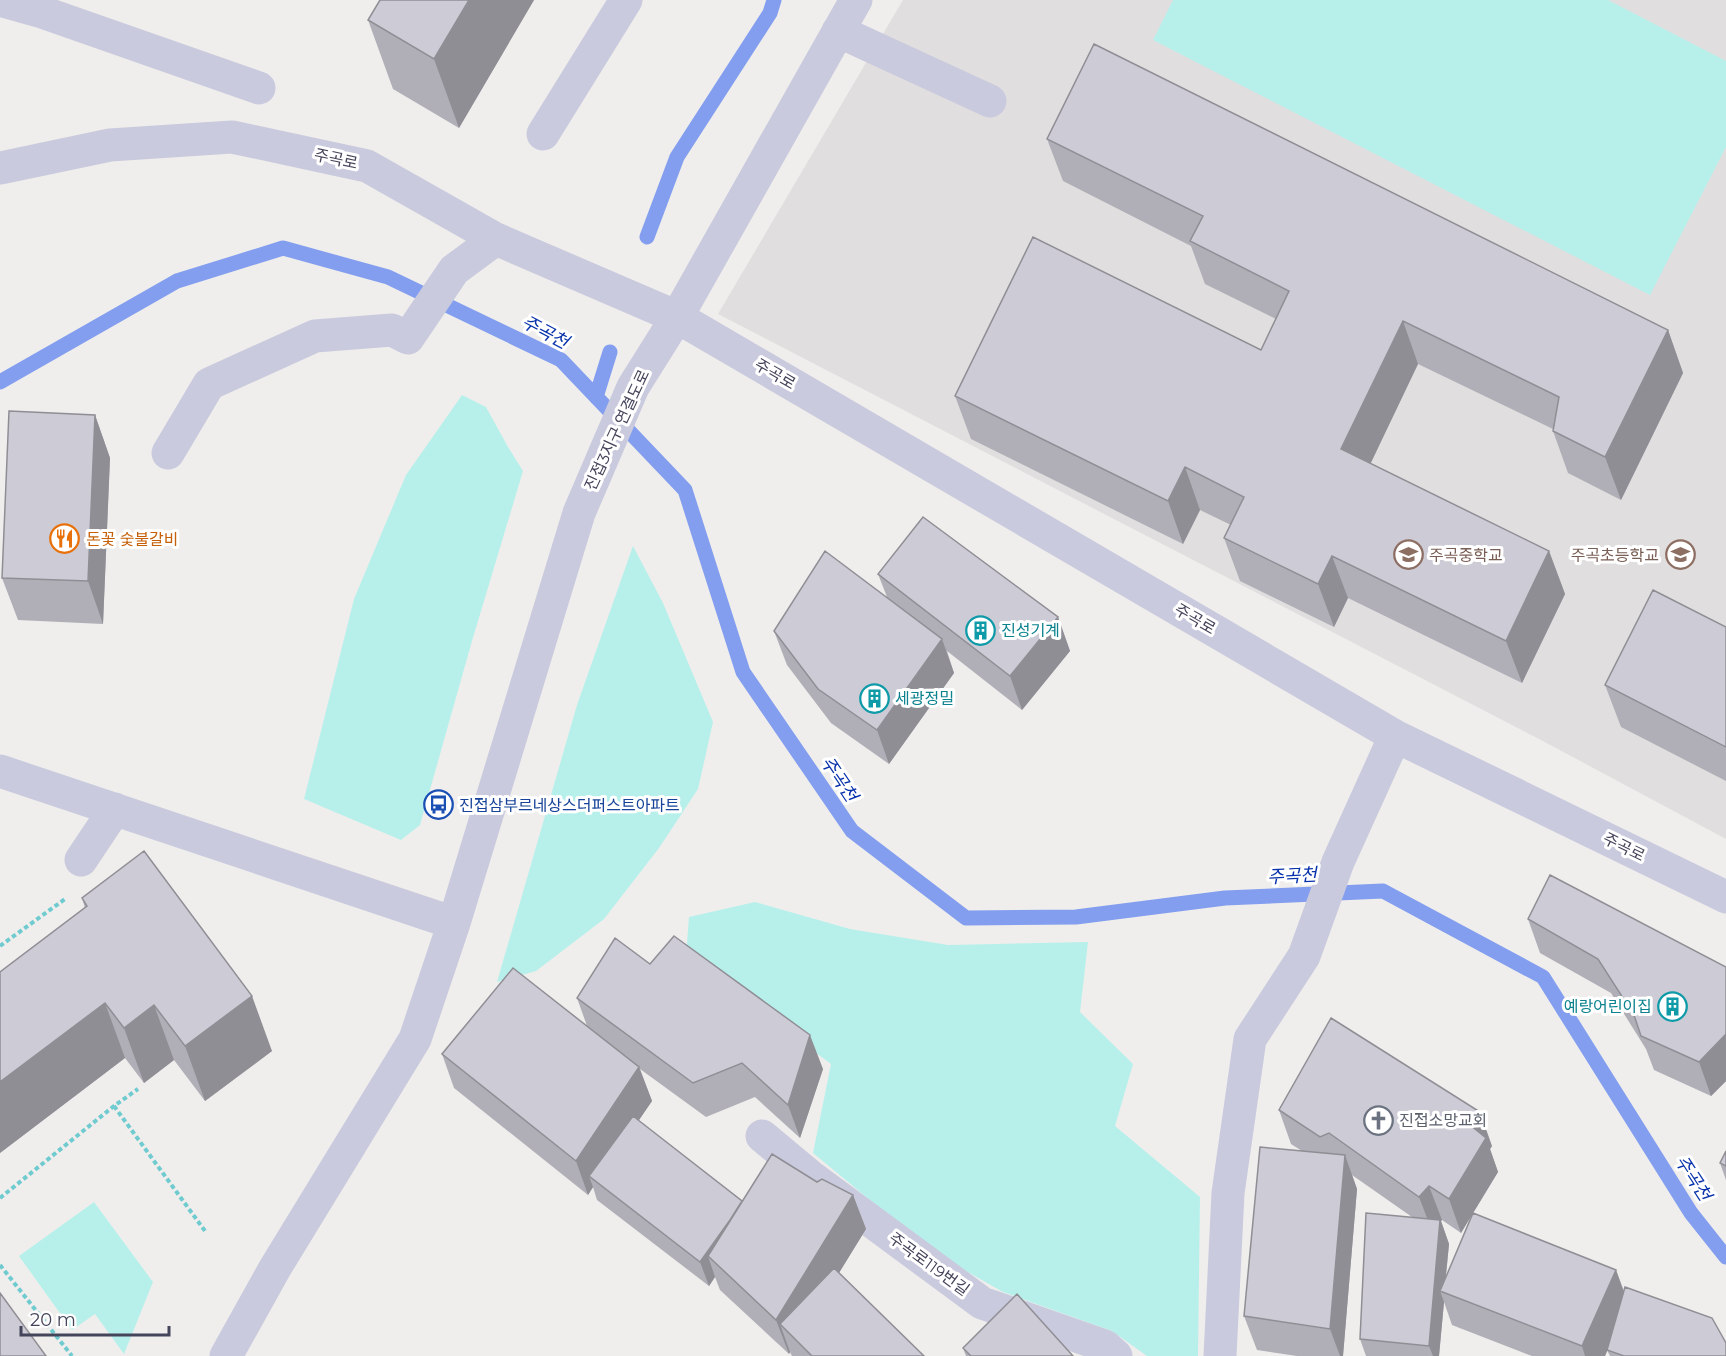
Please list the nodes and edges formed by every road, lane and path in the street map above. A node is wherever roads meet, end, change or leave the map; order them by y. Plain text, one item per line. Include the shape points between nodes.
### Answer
1 (0, 0) edge
2 (626, 0) edge
3 (856, 0) edge
4 (40, 5) edge
5 (838, 31) junction
6 (259, 88) dead end
7 (990, 101) dead end
8 (543, 134) dead end
9 (0, 168) edge
10 (496, 239) junction
11 (677, 317) junction
12 (168, 453) dead end
13 (1395, 736) junction
14 (0, 771) edge
15 (115, 809) junction
16 (81, 860) dead end
17 (69, 897) dead end
18 (1726, 897) edge
19 (454, 924) junction
20 (0, 946) edge
21 (138, 1089) dead end
22 (114, 1106) junction
23 (762, 1136) dead end
24 (0, 1198) edge
25 (205, 1231) dead end
26 (0, 1265) edge
27 (72, 1356) edge
28 (226, 1356) edge
29 (1116, 1356) edge
30 (1220, 1356) edge

1 - 4 street
2 - 8 street
3 - 5 street
4 - 6 street
5 - 7 street
5 - 11 street
9 - 10 street, 주곡로 via 110,145 232,137 368,166
10 - 11 street, 주곡로
10 - 12 street via 454,270 408,338 392,330 315,336 209,384
11 - 13 street, 주곡로
11 - 19 street, 진접3지구 연결도로 via 633,387 579,513
13 - 18 street, 주곡로
13 - 30 street via 1338,862 1305,956 1250,1039 1228,1192
14 - 15 street
15 - 16 street
15 - 19 street
17 - 20 path
19 - 28 street, 진접3지구 연결도로 via 416,1039 275,1268
21 - 22 path
22 - 24 path
22 - 25 path
23 - 29 street, 주곡로119번길 via 982,1304 1106,1346
26 - 27 path

